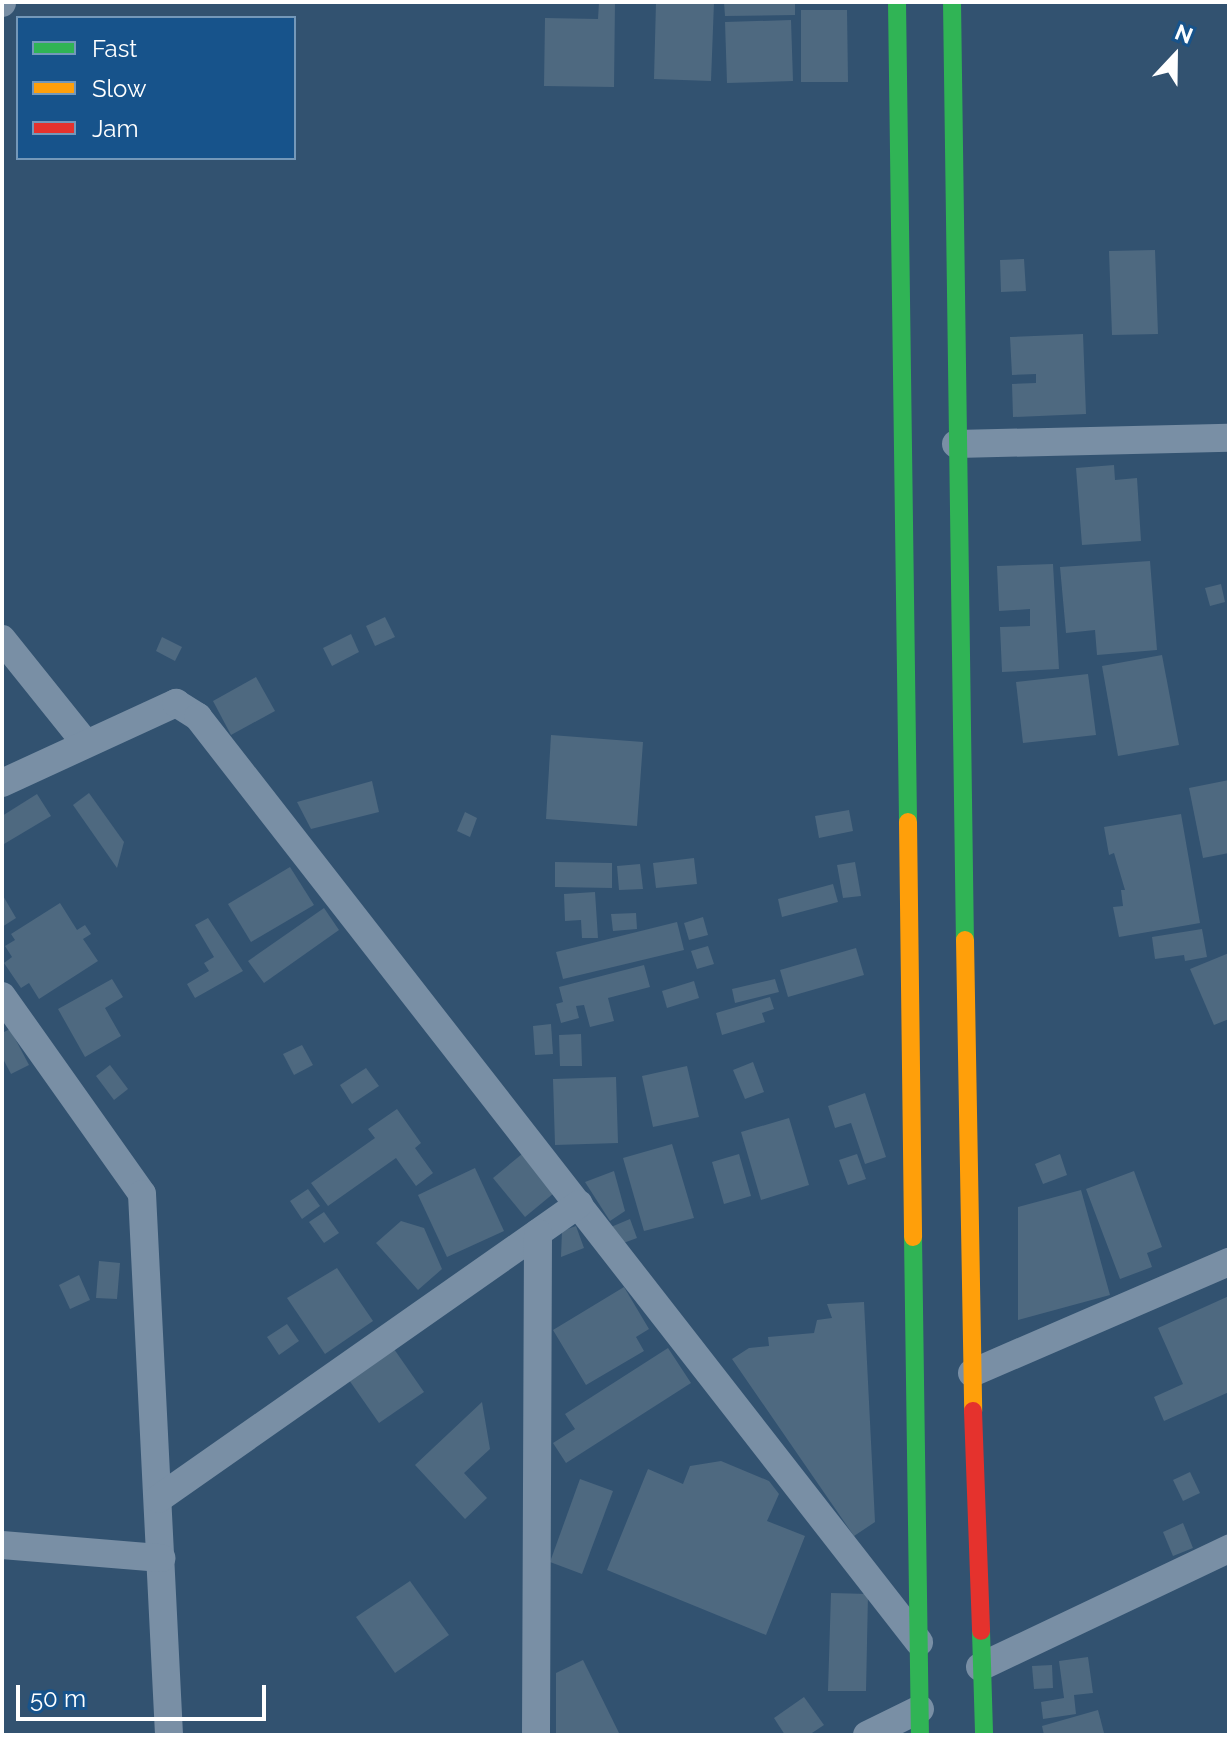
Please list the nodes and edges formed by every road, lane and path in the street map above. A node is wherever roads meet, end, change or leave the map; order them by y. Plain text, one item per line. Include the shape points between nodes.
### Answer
1 (897, 2) edge
2 (952, 2) edge
3 (1229, 438) edge
4 (956, 444) junction
5 (2, 639) edge
6 (86, 744) junction
7 (2, 783) edge
8 (2, 996) edge
9 (579, 1204) junction
10 (538, 1233) junction
11 (1229, 1262) edge
12 (972, 1373) junction
13 (158, 1499) junction
14 (2, 1545) edge
15 (1229, 1549) edge
16 (161, 1558) junction
17 (919, 1642) junction
18 (980, 1667) junction
19 (920, 1722) edge
20 (169, 1735) edge
21 (536, 1735) edge
22 (867, 1735) edge
23 (984, 1735) edge

1 - 17 street
2 - 4 street
3 - 4 street
4 - 12 street
5 - 6 street
6 - 7 street
6 - 9 street via 176,703 198,717
8 - 13 street via 142,1194
9 - 10 street
9 - 17 street
10 - 13 street
10 - 21 street
11 - 12 street
12 - 18 street
13 - 16 street
14 - 16 street
15 - 18 street
16 - 20 street
17 - 19 street
18 - 23 street
19 - 22 street

